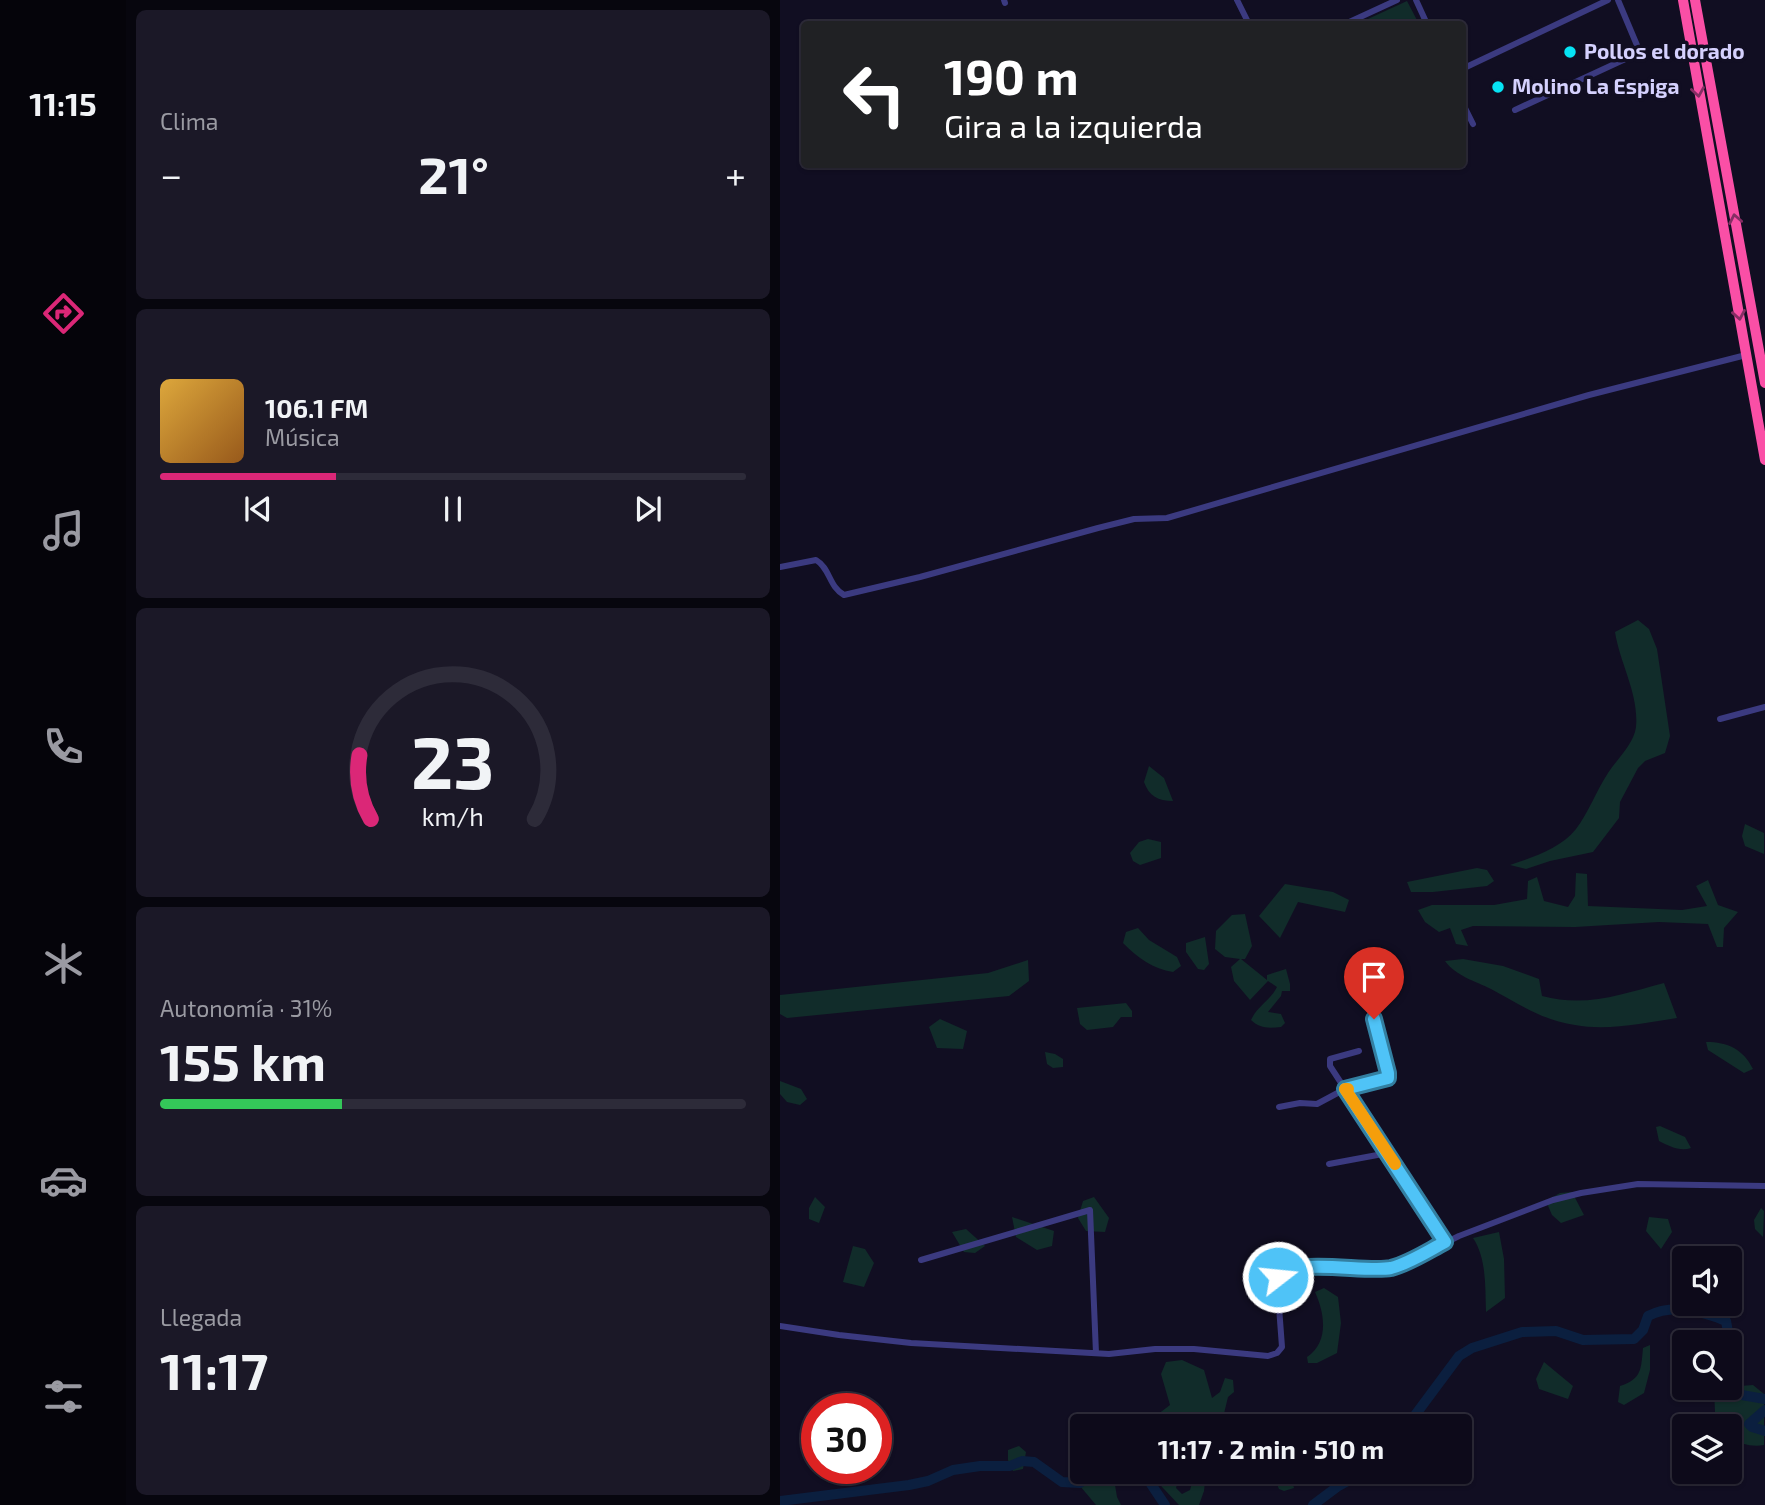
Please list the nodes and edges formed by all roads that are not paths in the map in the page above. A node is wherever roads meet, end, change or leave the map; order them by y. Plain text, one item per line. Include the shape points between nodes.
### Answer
1 (1237, 0) edge
2 (1397, 0) edge
3 (1416, 0) edge
4 (1608, 0) edge
5 (1618, 0) edge
6 (1683, 0) edge
7 (1695, 0) edge
8 (1248, 21) edge
9 (1352, 21) edge
10 (1426, 21) edge
11 (1466, 67) edge
12 (1466, 110) edge
13 (1515, 110) dead end
14 (1473, 124) dead end
15 (1746, 355) junction
16 (1765, 383) edge
17 (1765, 460) edge
18 (780, 567) edge
19 (1765, 707) edge
20 (1720, 719) dead end
21 (1374, 1019) dead end
22 (1359, 1051) dead end
23 (1345, 1089) junction
24 (1279, 1107) dead end
25 (1388, 1153) junction
26 (1329, 1164) dead end
27 (1765, 1186) edge
28 (1445, 1242) junction
29 (921, 1260) dead end
30 (780, 1325) edge
31 (1096, 1353) junction

1 - 8 street
2 - 9 street
3 - 10 street
4 - 11 street
5 - 13 street via 1639,50
6 -> 15 highway
16 -> 7 highway
12 - 14 street
15 - 17 highway
15 - 18 street via 1589,395 1167,518 1134,519 884,587 844,595 835,589 819,562
19 - 20 street
21 - 23 street via 1388,1078
22 - 23 street via 1330,1059
23 - 24 street via 1317,1104
23 - 25 street
25 - 26 street
25 - 28 street
27 - 28 street via 1638,1184 1581,1193
28 - 31 street via 1390,1268 1307,1268 1280,1274 1282,1347 1274,1355 1172,1349
29 - 31 street via 1090,1210
30 - 31 street via 911,1343

